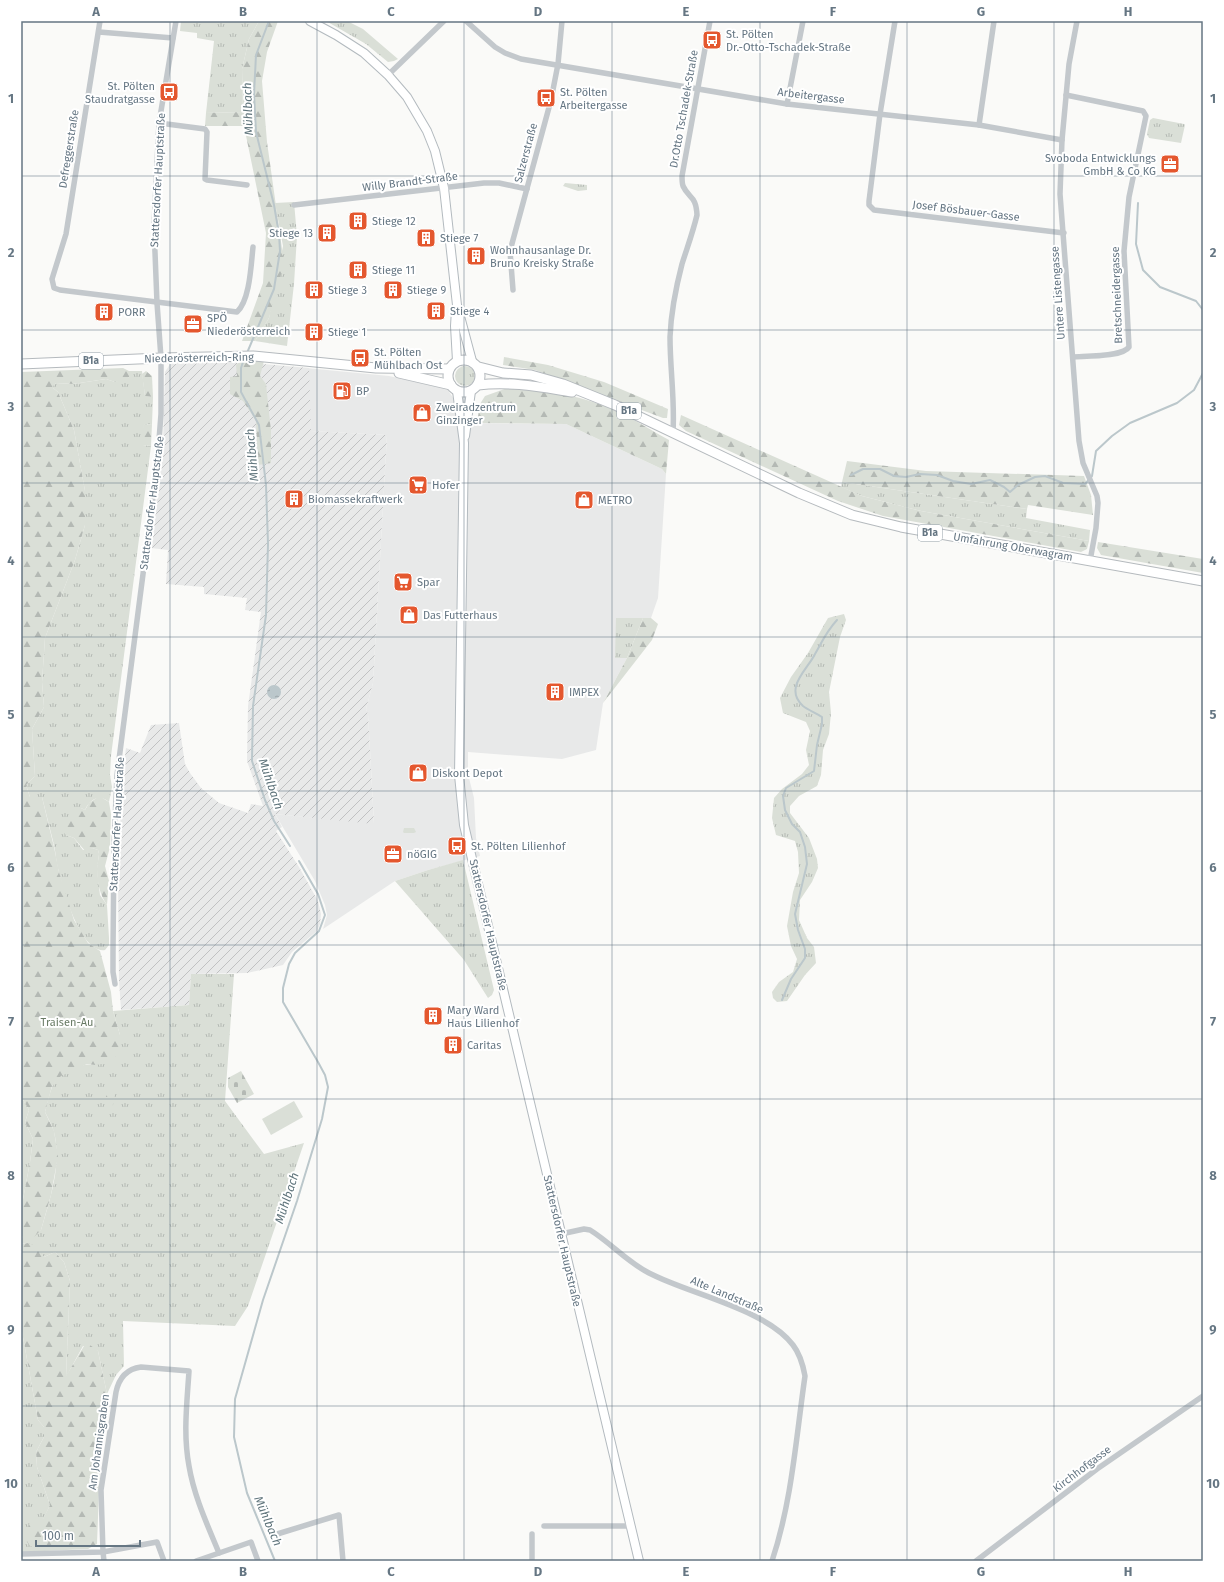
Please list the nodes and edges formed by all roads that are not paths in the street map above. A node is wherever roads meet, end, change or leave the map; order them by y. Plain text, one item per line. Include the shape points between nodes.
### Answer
1 (100, 21) edge
2 (176, 21) edge
3 (310, 21) edge
4 (444, 21) edge
5 (466, 21) edge
6 (562, 21) edge
7 (710, 21) edge
8 (803, 21) edge
9 (895, 21) edge
10 (994, 21) edge
11 (1077, 21) edge
12 (98, 32) junction
13 (173, 38) junction
14 (558, 64) junction
15 (388, 75) junction
16 (697, 90) junction
17 (1066, 95) junction
18 (787, 104) junction
19 (880, 114) junction
20 (159, 123) junction
21 (979, 125) junction
22 (1062, 140) junction
23 (247, 185) dead end
24 (444, 188) junction
25 (527, 189) junction
26 (294, 205) dead end
27 (1064, 233) junction
28 (253, 247) dead end
29 (513, 290) dead end
30 (157, 303) junction
31 (457, 305) junction
32 (1073, 357) junction
33 (161, 358) junction
34 (457, 361) junction
35 (21, 364) edge
36 (475, 364) junction
37 (376, 368) junction
38 (449, 369) junction
39 (562, 387) junction
40 (454, 388) junction
41 (475, 388) junction
42 (673, 432) junction
43 (464, 443) junction
44 (1090, 561) junction
45 (1203, 581) edge
46 (115, 984) dead end
47 (561, 1234) junction
48 (1203, 1396) edge
49 (544, 1526) dead end
50 (631, 1526) junction
51 (532, 1534) dead end
52 (274, 1535) dead end
53 (103, 1552) junction
54 (219, 1553) junction
55 (21, 1554) edge
56 (104, 1561) edge
57 (164, 1561) edge
58 (196, 1561) edge
59 (258, 1561) edge
60 (343, 1561) edge
61 (532, 1561) edge
62 (639, 1561) edge
63 (772, 1561) edge
64 (976, 1561) edge

1 - 12 street, Defreggerstraße
2 - 13 street, Stattersdorfer Hauptstraße
3 - 15 main road via 364,53
4 - 15 street
5 - 14 street, Arbeitergasse via 504,53 521,59
6 - 14 street, Salzerstraße
7 - 16 street, Dr.Otto Tschadek-Straße
8 - 18 street
9 - 19 street
10 - 21 street
11 - 17 street, Untere Listengasse
12 - 13 street
12 - 30 street, Defreggerstraße via 66,234 52,278 53,286 56,290
13 - 20 street, Stattersdorfer Hauptstraße
14 - 16 street, Arbeitergasse
14 - 25 street, Salzerstraße
15 - 24 main road via 407,97 427,131
16 - 18 street, Arbeitergasse
16 - 42 street, Dr.Otto Tschadek-Straße via 682,176 683,185 697,206 697,215 682,265 670,337
17 - 22 street, Untere Listengasse
17 - 32 street, Bretschneidergasse via 1143,111 1146,116 1129,197 1124,251 1129,347 1120,353
18 - 19 street, Arbeitergasse
19 - 21 street, Arbeitergasse
19 - 27 street, Josef Bösbauer-Gasse via 869,204 874,210
20 - 23 street via 205,128 205,179
20 - 30 street, Stattersdorfer Hauptstraße via 154,227
21 - 22 street, Arbeitergasse
22 - 27 street, Untere Listengasse via 1060,194
24 - 25 street, Willy Brandt-Straße via 484,183
24 - 26 street, Willy Brandt-Straße
24 - 31 main road
25 - 29 street, Salzerstraße via 510,250
27 - 32 street, Untere Listengasse
28 - 30 street via 246,298 242,308 237,312
30 - 33 street, Stattersdorfer Hauptstraße
31 - 34 main road
31 - 36 main road
32 - 44 street, Untere Listengasse via 1079,441 1083,463 1097,496 1098,511
33 - 35 main road, Niederösterreich-Ring / B1a
33 - 37 main road, Niederösterreich-Ring / B1a via 253,356
33 - 46 street, Stattersdorfer Hauptstraße via 158,466 117,775 114,844
34 - 36 main road, B1a via 462,359
34 - 38 main road
36 - 39 main road, B1a via 503,373 531,376
36 - 41 main road via 481,376
37 - 38 main road, Niederösterreich-Ring / B1a
37 - 40 main road, Niederösterreich-Ring / B1a
38 - 40 main road via 448,378
39 - 41 main road, B1a via 490,384
39 - 42 main road, B1a via 615,405
40 - 41 main road, B1a via 462,392
40 - 43 main road, Stattersdorfer Hauptstraße
41 - 43 main road, Stattersdorfer Hauptstraße via 469,403
42 - 44 main road, Umfahrung Oberwagram / B1a via 799,493 852,515 901,527
43 - 47 main road, Stattersdorfer Hauptstraße via 459,776 464,825
44 - 45 main road, Umfahrung Oberwagram / B1a
47 - 50 main road, Stattersdorfer Hauptstraße
47 - 63 street, Alte Landstraße via 590,1230 649,1273 742,1310 773,1327 793,1345 806,1376 788,1496
48 - 64 street, Kirchhofgasse via 1098,1469
49 - 50 street
50 - 62 main road, Stattersdorfer Hauptstraße
51 - 61 street
52 - 60 street via 339,1515
53 - 54 street, Am Johannisgraben via 101,1490 116,1392 124,1375 133,1368 141,1367 189,1371 185,1420 189,1466 201,1510
53 - 55 street
53 - 56 street
53 - 57 street via 157,1542
54 - 58 street
54 - 59 street via 251,1542

